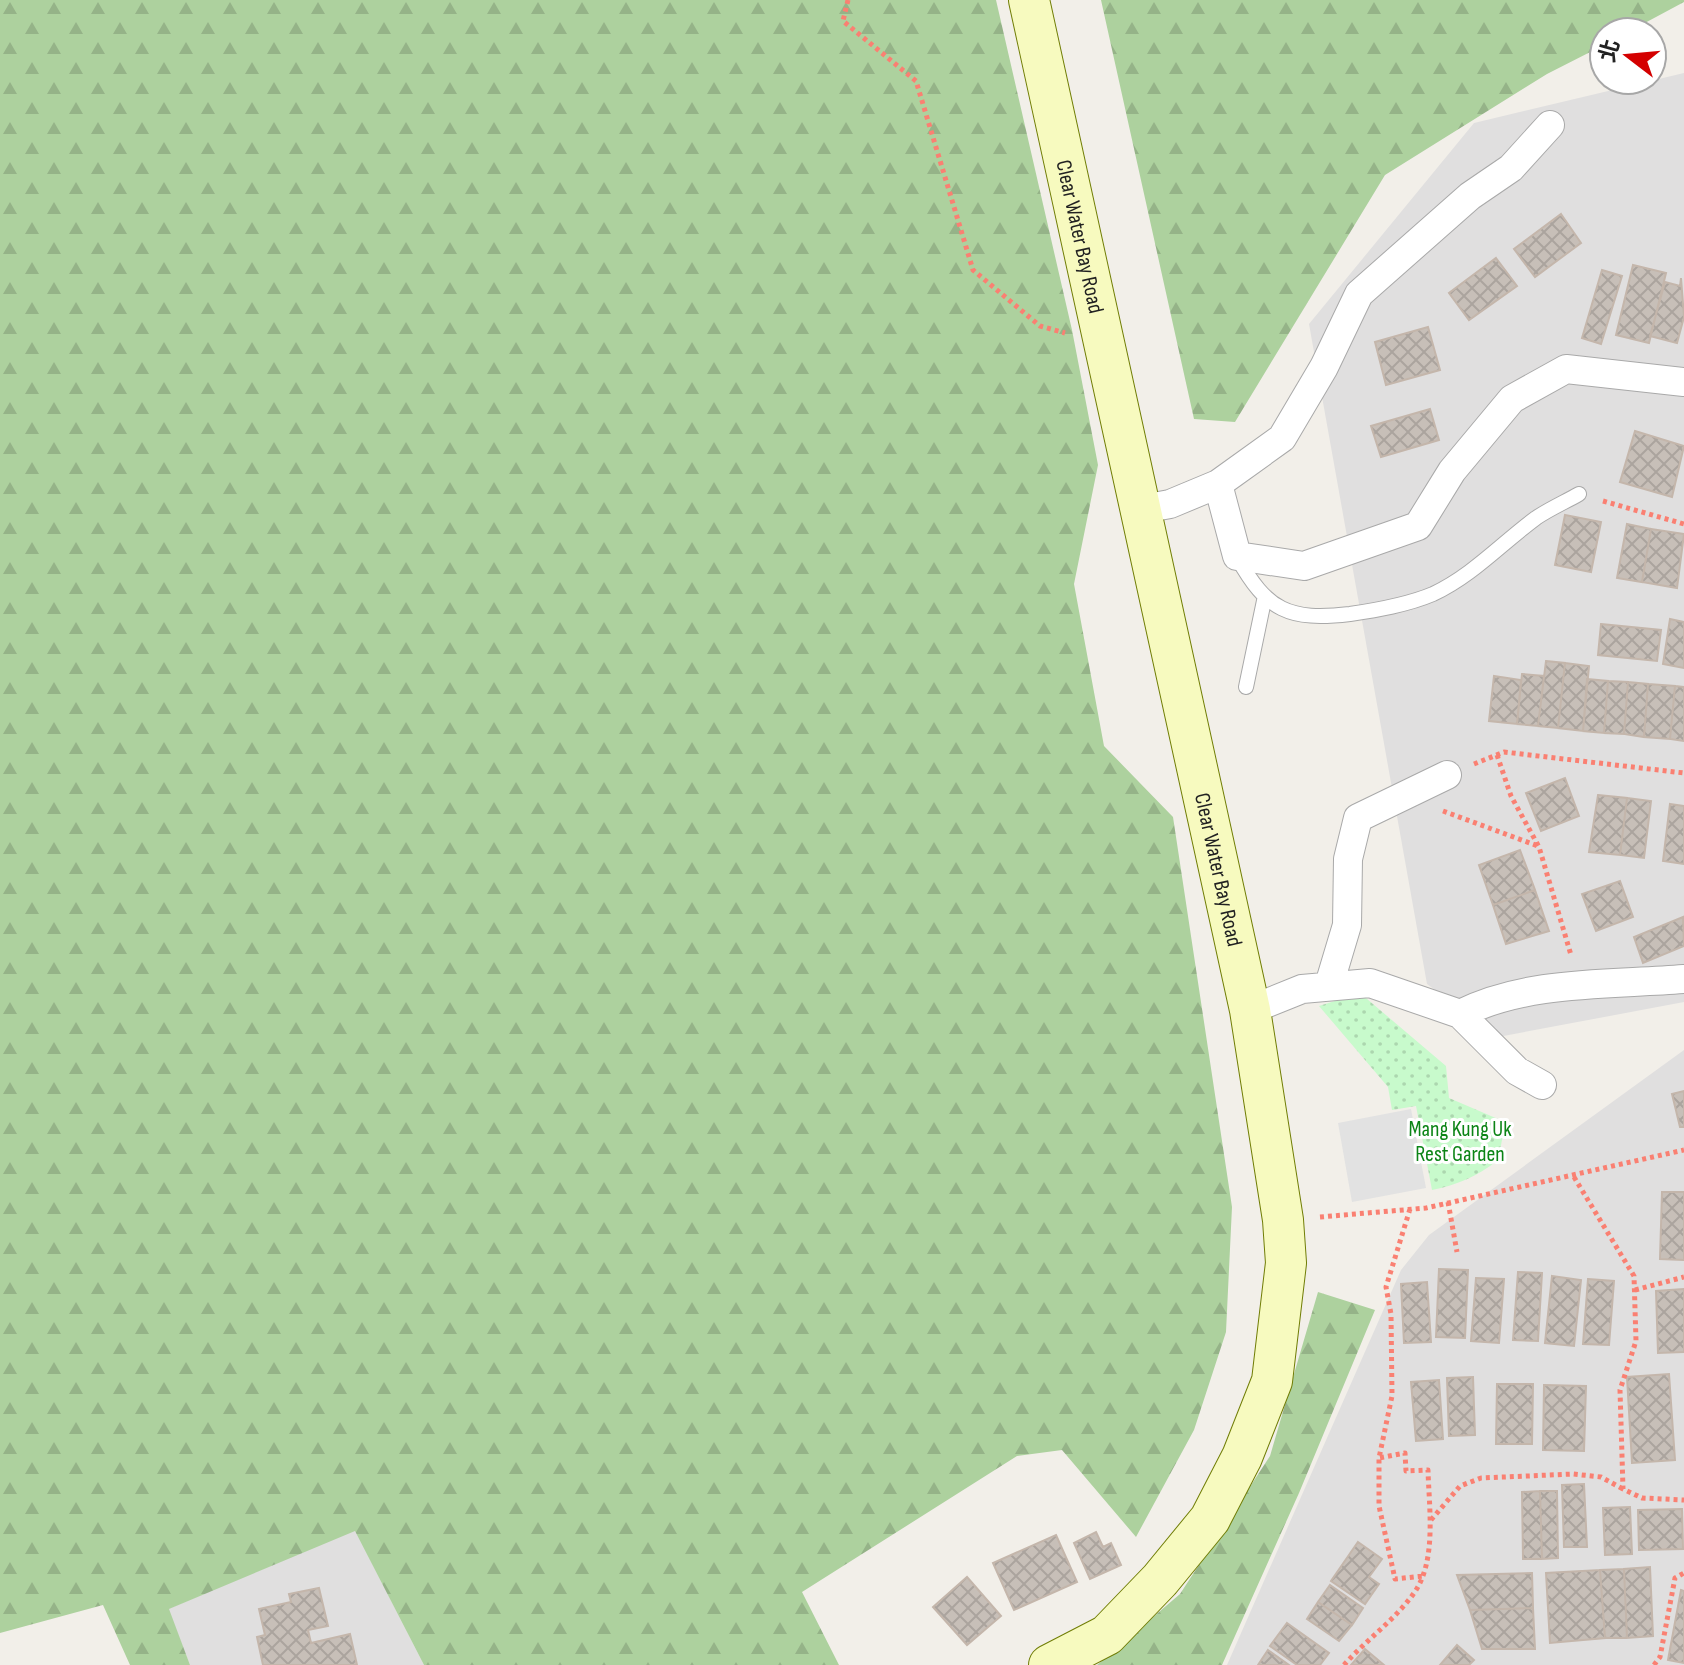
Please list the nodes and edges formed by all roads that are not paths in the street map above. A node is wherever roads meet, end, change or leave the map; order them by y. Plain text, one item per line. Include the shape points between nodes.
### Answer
1 (1029, 0) edge
2 (1550, 125) dead end
3 (1684, 382) edge
4 (1218, 484) junction
5 (1579, 494) road end
6 (1143, 509) junction
7 (1237, 556) junction
8 (1265, 596) junction
9 (1246, 687) dead end
10 (1447, 775) road end
11 (1684, 979) edge
12 (1329, 985) junction
13 (1250, 1010) junction
14 (1460, 1014) junction
15 (1542, 1085) dead end
16 (1049, 1665) edge

1 - 6 main road, Clear Water Bay Road
2 - 4 street via 1511,168 1470,196 1359,294 1282,438
3 - 7 street via 1566,369 1512,399 1452,471 1418,526 1304,566
4 - 6 street
4 - 7 street
5 - 8 lane via 1433,593 1376,610 1312,618 1280,610
6 - 13 main road, Clear Water Bay Road
7 - 8 lane
8 - 9 lane
10 - 12 street via 1358,818 1348,859 1347,925
11 - 14 street via 1490,999
12 - 13 street via 1302,989
12 - 14 street via 1370,983
13 - 16 main road, Clear Water Bay Road via 1286,1263 1272,1381 1210,1519 1107,1635
14 - 15 street via 1517,1071

